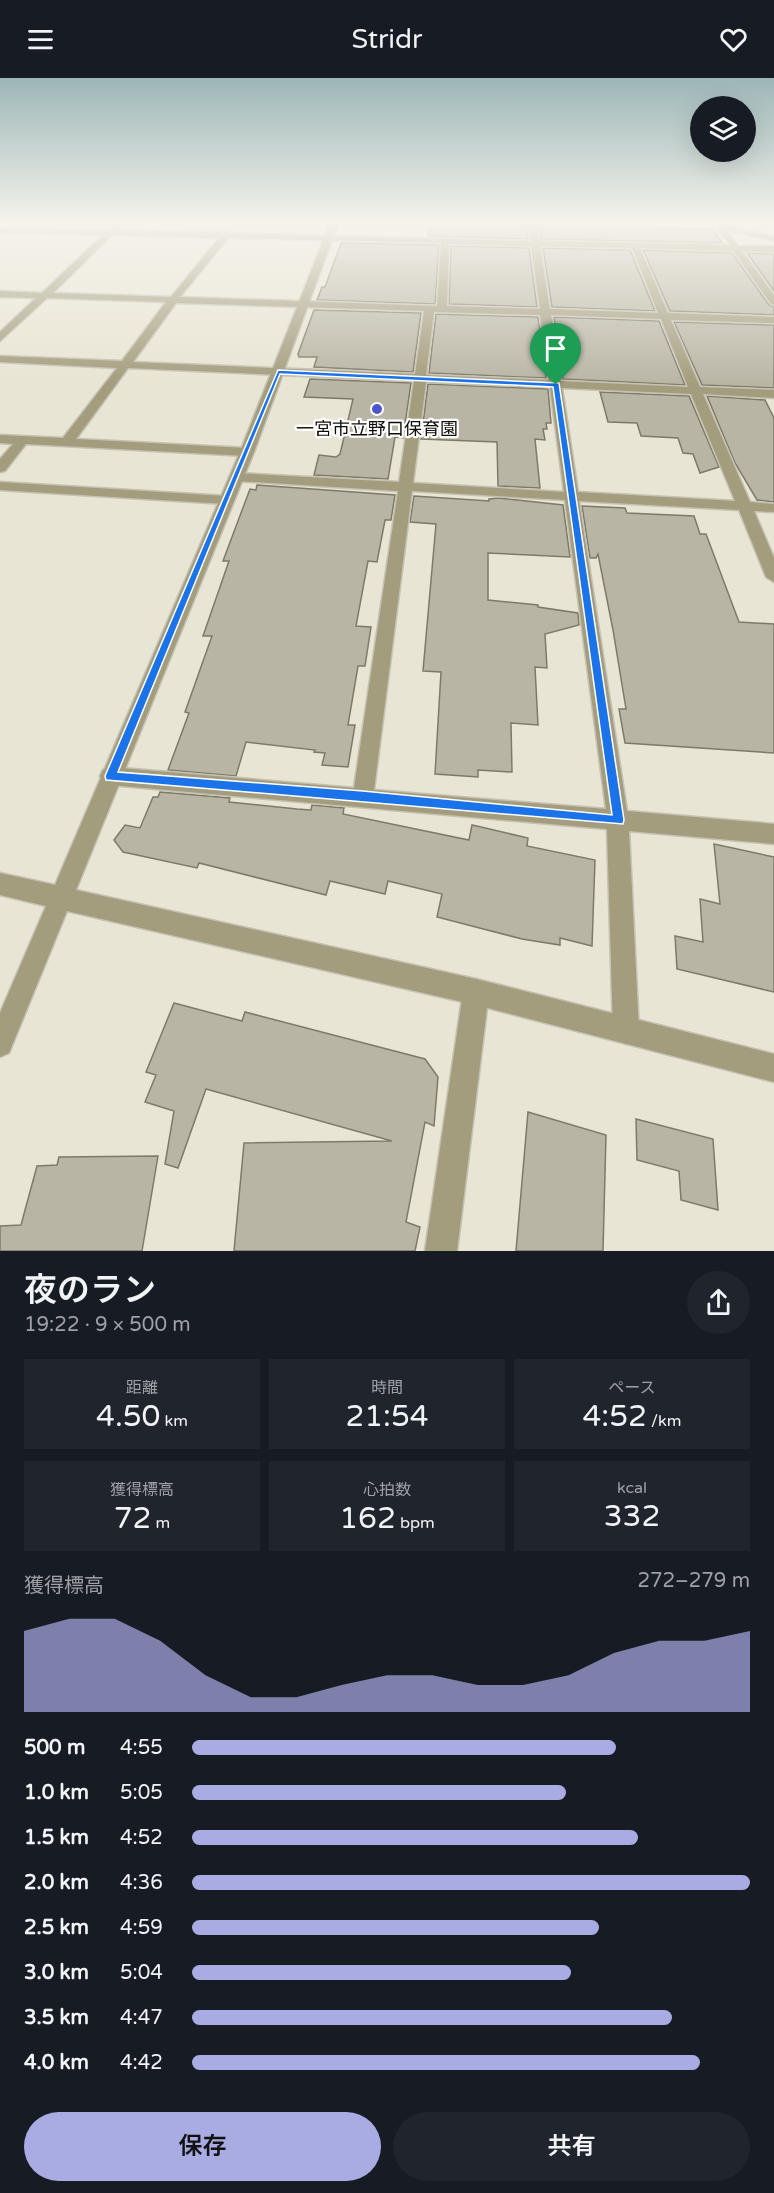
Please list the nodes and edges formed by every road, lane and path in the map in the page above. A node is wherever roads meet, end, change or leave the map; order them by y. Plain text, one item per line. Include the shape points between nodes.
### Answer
1 (66, 276) edge
2 (193, 276) edge
3 (312, 276) edge
4 (440, 276) edge
5 (541, 276) edge
6 (648, 276) edge
7 (755, 276) edge
8 (0, 294) edge
9 (45, 296) junction
10 (173, 300) junction
11 (774, 302) edge
12 (300, 303) junction
13 (436, 307) junction
14 (546, 312) junction
15 (666, 316) junction
16 (774, 320) edge
17 (0, 338) edge
18 (0, 359) edge
19 (124, 366) junction
20 (278, 372) junction
21 (421, 378) junction
22 (556, 385) junction
23 (696, 390) junction
24 (774, 394) edge
25 (0, 439) edge
26 (22, 441) junction
27 (67, 442) junction
28 (247, 452) junction
29 (0, 468) edge
30 (236, 477) junction
31 (0, 486) edge
32 (404, 488) junction
33 (573, 497) junction
34 (226, 500) junction
35 (744, 506) junction
36 (774, 508) edge
37 (774, 577) edge
38 (110, 776) junction
39 (363, 796) junction
40 (618, 820) junction
41 (774, 834) edge
42 (0, 884) edge
43 (59, 899) junction
44 (476, 992) junction
45 (626, 1031) junction
46 (0, 1044) edge
47 (774, 1068) edge
48 (441, 1251) edge

1 - 9 street
2 - 10 street
3 - 12 street
4 - 13 street
5 - 14 street
6 - 15 street
7 - 11 street
8 - 9 street
9 - 10 street
9 - 17 street
10 - 12 street
10 - 19 street
12 - 13 street
12 - 20 street
13 - 14 street
13 - 21 street
14 - 15 street
14 - 22 street
15 - 16 street
15 - 23 street
18 - 19 street
19 - 20 street
19 - 27 street
20 - 21 street
20 - 28 street
21 - 22 street
21 - 32 street
22 - 23 street
22 - 33 street
23 - 24 street
23 - 35 street
25 - 26 street
26 - 27 street
26 - 29 street
27 - 28 street
28 - 30 street
30 - 32 street
30 - 34 street
31 - 34 street
32 - 33 street
32 - 39 street
33 - 35 street
33 - 40 street
34 - 38 street
35 - 36 street
35 - 37 street
38 - 39 street
38 - 43 street
39 - 40 street
40 - 41 street
40 - 45 street
42 - 43 street
43 - 44 street
43 - 46 street
44 - 45 street
44 - 48 street
45 - 47 street

